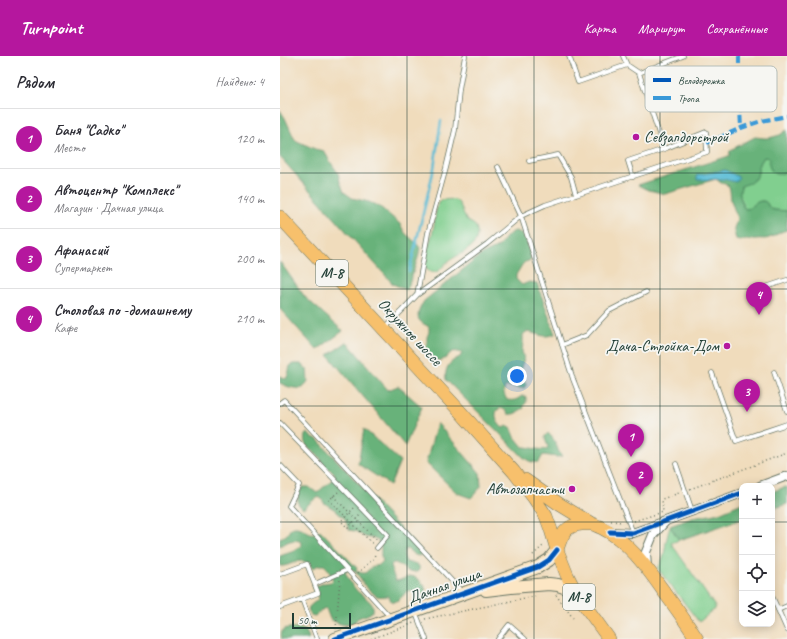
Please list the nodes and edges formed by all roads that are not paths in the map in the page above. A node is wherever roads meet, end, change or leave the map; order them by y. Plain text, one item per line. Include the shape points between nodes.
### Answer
1 (465, 56) edge
2 (569, 56) edge
3 (624, 56) edge
4 (683, 56) edge
5 (627, 65) junction
6 (657, 66) edge
7 (645, 71) edge
8 (639, 73) junction
9 (645, 91) edge
10 (652, 112) edge
11 (664, 149) junction
12 (530, 161) dead end
13 (498, 167) dead end
14 (633, 177) junction
15 (576, 195) junction
16 (521, 216) junction
17 (280, 217) edge
18 (787, 280) edge
19 (762, 288) dead end
20 (646, 292) dead end
21 (417, 295) junction
22 (384, 329) junction
23 (562, 345) junction
24 (774, 372) dead end
25 (712, 373) dead end
26 (280, 403) edge
27 (787, 411) edge
28 (280, 424) edge
29 (787, 424) edge
30 (676, 464) dead end
31 (280, 465) edge
32 (514, 472) junction
33 (787, 476) edge
34 (768, 483) edge
35 (739, 494) edge
36 (692, 511) junction
37 (667, 520) junction
38 (592, 524) junction
39 (609, 526) junction
40 (633, 532) junction
41 (376, 548) road end
42 (557, 550) junction
43 (647, 568) junction
44 (347, 570) junction
45 (280, 574) edge
46 (315, 584) junction
47 (463, 593) junction
48 (576, 593) junction
49 (302, 598) junction
50 (775, 603) edge
51 (787, 606) edge
52 (280, 607) edge
53 (778, 610) junction
54 (417, 616) junction
55 (391, 619) junction
56 (787, 630) edge
57 (335, 634) edge
58 (317, 639) edge
59 (426, 639) edge
60 (498, 639) edge
61 (525, 639) edge
62 (609, 639) edge
63 (697, 639) edge

1 - 21 lane via 455,130 428,233
2 - 5 lane via 578,82
3 - 5 lane
4 - 6 lane
5 - 8 lane
7 - 8 lane
8 - 9 lane
10 - 11 lane
11 - 14 lane via 628,161
11 - 14 lane via 706,132 707,152
12 - 15 lane via 558,155 571,177
13 - 16 lane
14 - 15 lane
15 - 16 lane
16 - 21 lane via 488,244
16 - 23 lane
17 - 22 main road, Окружное шоссе / М-8
18 - 19 lane
20 - 23 lane via 609,311 587,335
21 - 22 lane
22 - 32 main road, Окружное шоссе / М-8
23 - 40 lane
24 - 27 lane
25 - 29 lane via 736,441
26 - 47 lane via 284,400
28 - 41 lane via 388,535
30 - 36 lane
31 - 44 lane via 299,485 289,506
32 - 38 main road, Окружное шоссе / М-8
32 - 42 main road, Окружное шоссе / М-8 via 546,516
33 - 34 street
35 - 36 street
36 - 37 street
37 - 40 street
37 - 43 street via 653,535 646,552
38 - 39 main road, Окружное шоссе / М-8
38 - 42 main road, Окружное шоссе / М-8 via 571,526 564,532
39 - 40 street
39 - 43 main road, Окружное шоссе / М-8
42 - 47 street, Дачная улица via 549,560 538,567
42 - 48 main road, Окружное шоссе / М-8
43 - 63 main road, Окружное шоссе / М-8
44 - 46 lane
44 - 55 lane
45 - 46 lane via 307,564
46 - 49 lane via 318,593
47 - 48 street, Дачная улица via 549,584
47 - 54 street, Дачная улица
48 - 62 main road, Окружное шоссе / М-8
49 - 52 lane
49 - 58 lane
50 - 53 lane
51 - 53 lane
53 - 56 lane
54 - 55 street, Дачная улица
54 - 59 lane
55 - 57 street, Дачная улица
60 - 61 lane via 509,625

